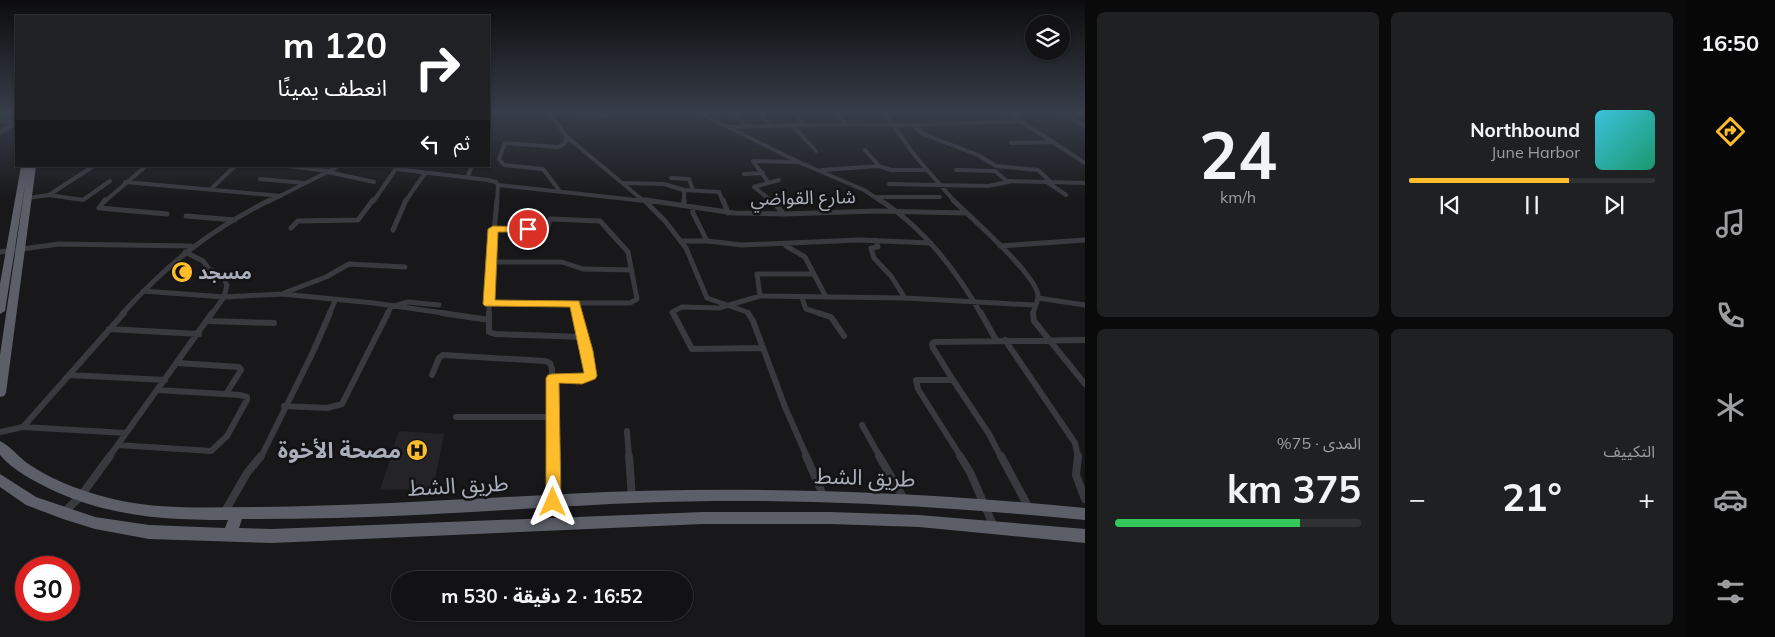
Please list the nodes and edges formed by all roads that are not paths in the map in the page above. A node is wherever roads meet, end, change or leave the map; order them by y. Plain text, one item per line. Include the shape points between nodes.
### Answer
1 (565, 142) edge
2 (573, 142) edge
3 (758, 142) edge
4 (807, 142) edge
5 (903, 142) edge
6 (943, 142) edge
7 (1053, 142) joint
8 (1011, 144) dead end
9 (865, 150) dead end
10 (816, 151) dead end
11 (1084, 161) edge
12 (801, 162) junction
13 (878, 166) junction
14 (25, 167) edge
15 (32, 167) edge
16 (92, 167) edge
17 (145, 167) edge
18 (234, 167) edge
19 (294, 167) edge
20 (337, 167) edge
21 (472, 167) edge
22 (396, 168) edge
23 (820, 170) junction
24 (927, 170) junction
25 (956, 170) dead end
26 (328, 172) junction
27 (425, 173) junction
28 (762, 173) junction
29 (744, 174) dead end
30 (260, 178) dead end
31 (467, 178) junction
32 (671, 178) dead end
33 (779, 180) dead end
34 (1008, 180) junction
35 (110, 181) dead end
36 (125, 182) junction
37 (374, 182) dead end
38 (768, 182) junction
39 (1049, 182) junction
40 (305, 183) junction
41 (625, 183) junction
42 (1085, 183) edge
43 (889, 184) dead end
44 (498, 185) junction
45 (940, 185) junction
46 (212, 188) junction
47 (559, 190) junction
48 (684, 190) junction
49 (693, 190) junction
50 (49, 196) junction
51 (281, 196) junction
52 (1066, 196) dead end
53 (877, 197) junction
54 (940, 197) dead end
55 (28, 198) junction
56 (643, 200) junction
57 (684, 205) junction
58 (692, 207) junction
59 (897, 211) junction
60 (728, 212) junction
61 (965, 213) junction
62 (167, 214) dead end
63 (784, 214) junction
64 (186, 216) dead end
65 (235, 220) junction
66 (291, 228) dead end
67 (493, 229) junction
68 (394, 230) dead end
69 (874, 240) junction
70 (1085, 240) edge
71 (682, 241) junction
72 (707, 241) junction
73 (931, 243) junction
74 (783, 245) junction
75 (191, 246) junction
76 (1000, 246) junction
77 (7, 251) edge
78 (185, 252) junction
79 (491, 262) junction
80 (405, 267) dead end
81 (632, 270) junction
82 (813, 274) junction
83 (143, 291) junction
84 (282, 294) junction
85 (760, 296) junction
86 (224, 297) junction
87 (826, 297) junction
88 (802, 298) junction
89 (905, 298) junction
90 (1038, 298) junction
91 (336, 299) junction
92 (973, 301) junction
93 (575, 303) junction
94 (489, 304) junction
95 (439, 305) dead end
96 (730, 305) junction
97 (1034, 305) junction
98 (1085, 305) edge
99 (390, 306) junction
100 (0, 309) edge
101 (489, 320) junction
102 (208, 321) junction
103 (274, 323) dead end
104 (109, 328) junction
105 (199, 334) junction
106 (844, 336) dead end
107 (584, 337) junction
108 (996, 340) junction
109 (1005, 340) junction
110 (1049, 340) junction
111 (1085, 340) edge
112 (762, 348) junction
113 (178, 363) junction
114 (69, 375) junction
115 (432, 375) dead end
116 (552, 378) junction
117 (165, 380) junction
118 (953, 380) junction
119 (1085, 384) edge
120 (158, 390) junction
121 (0, 393) edge
122 (226, 394) junction
123 (284, 406) junction
124 (553, 417) junction
125 (456, 418) dead end
126 (862, 424) dead end
127 (23, 427) junction
128 (627, 430) dead end
129 (0, 432) edge
130 (126, 433) junction
131 (118, 445) junction
132 (0, 446) edge
133 (0, 480) edge
134 (824, 495) junction
135 (80, 497) junction
136 (632, 498) junction
137 (904, 499) junction
138 (1085, 499) edge
139 (553, 502) junction
140 (984, 505) junction
141 (1030, 508) junction
142 (63, 513) junction
143 (231, 513) junction
144 (1085, 514) edge
145 (994, 527) junction
146 (229, 535) junction
147 (1085, 536) edge

1 - 47 street via 558,147 505,144 499,159 504,165 543,169
2 - 41 street
3 - 12 street
4 - 10 street
5 - 24 street
6 - 39 street via 996,166 1038,170
7 - 8 street
7 - 11 street
9 - 13 street
12 - 23 street
12 - 28 street via 754,160
13 - 23 street
13 - 24 street via 891,170
14 - 77 highway
15 - 55 highway
16 - 50 street
17 - 36 street
18 - 46 street
19 - 26 street
20 - 26 street
21 - 31 street
22 - 27 street, شارع القواضي
22 - 66 street via 358,220 298,221
23 - 53 street
24 - 45 street
25 - 34 street via 995,171
26 - 37 street
26 - 40 street
27 - 31 street, شارع القواضي
27 - 68 street via 409,196
28 - 29 street
28 - 38 street
30 - 40 street
31 - 44 street, شارع القواضي
32 - 49 street via 689,178
33 - 38 street
34 - 39 street
34 - 45 street via 1005,184 993,186
35 - 50 street via 83,200
36 - 46 street
36 - 62 street via 99,208
38 - 63 street via 754,188
39 - 42 street
39 - 52 street
40 - 51 street
41 - 48 street via 664,184
41 - 56 street
43 - 45 street
44 - 47 street, شارع القواضي
44 - 67 street
45 - 61 street
46 - 51 street
47 - 56 street, شارع القواضي
48 - 49 street
48 - 57 street
49 - 60 street via 719,192
50 - 55 street
51 - 65 street
53 - 54 street
53 - 59 street
55 - 77 highway
56 - 57 street, شارع القواضي
56 - 71 street
57 - 58 street, شارع القواضي
58 - 60 street, شارع القواضي
58 - 72 street
59 - 61 street, شارع القواضي
59 - 63 street, شارع القواضي
59 - 73 street
60 - 63 street, شارع القواضي
61 - 76 street
64 - 65 street
65 - 75 street
67 - 79 street
67 - 81 street via 547,230 550,219 600,221 627,249
69 - 73 street
69 - 74 street
69 - 89 street via 878,247 871,248 874,258
70 - 76 street
71 - 72 street
71 - 96 street via 707,298
72 - 74 street
73 - 92 street via 958,275
74 - 82 street via 803,254
75 - 77 street via 60,244
75 - 78 street
76 - 90 street via 1034,285
77 - 100 highway
77 - 121 highway
78 - 83 street
78 - 86 street via 203,260 209,269 222,275 227,285
79 - 81 street via 562,262 586,269
79 - 94 street
80 - 84 street via 349,264
81 - 93 street via 637,299 633,302
82 - 85 street via 757,274
82 - 87 street
83 - 86 street
83 - 104 street
84 - 86 street
84 - 91 street
85 - 88 street
85 - 96 street
86 - 102 street
87 - 88 street
87 - 89 street
88 - 106 street via 806,309 833,318
89 - 92 street
90 - 97 street
90 - 98 street
91 - 99 street
91 - 123 street
92 - 97 street
92 - 108 street
93 - 94 street
93 - 107 street
94 - 101 street
95 - 99 street via 406,303
96 - 112 street via 747,312
96 - 112 street via 714,309 682,307 672,312 692,349
97 - 110 street via 1034,321
99 - 101 street
99 - 123 street via 342,404 327,408
101 - 107 street via 489,332 492,334
102 - 103 street
102 - 105 street
104 - 105 street
104 - 114 street
105 - 113 street
107 - 116 street via 591,376 582,379
108 - 109 street
108 - 118 street via 939,341 932,344
109 - 110 street
109 - 138 street via 1075,442 1078,454 1076,475
110 - 111 street
110 - 119 street
112 - 134 street
113 - 117 street
113 - 122 street via 239,367 241,370
114 - 117 street
114 - 127 street
115 - 116 street via 443,355 545,361 552,366
116 - 124 street
117 - 120 street
118 - 140 street via 918,379 915,382 970,472
118 - 141 street via 989,434
120 - 122 street
120 - 130 street
122 - 131 street via 247,396 247,400 217,449 204,452
123 - 143 street via 256,465 247,473
124 - 125 street
124 - 139 street
126 - 137 street
127 - 129 street
127 - 130 street
128 - 136 street
130 - 131 street
131 - 135 street
132 - 135 highway, طريق الشط via 43,480
133 - 142 highway via 31,501
134 - 136 highway, طريق الشط
134 - 137 highway, طريق الشط
135 - 142 street
135 - 143 highway, طريق الشط via 137,510
136 - 139 highway, طريق الشط
137 - 140 highway, طريق الشط
139 - 143 highway, طريق الشط via 362,512
140 - 141 highway, طريق الشط
140 - 145 street
141 - 144 highway, طريق الشط
142 - 146 highway via 95,524 149,532
143 - 146 highway
145 - 146 highway via 830,518 713,518 337,534
145 - 147 highway

